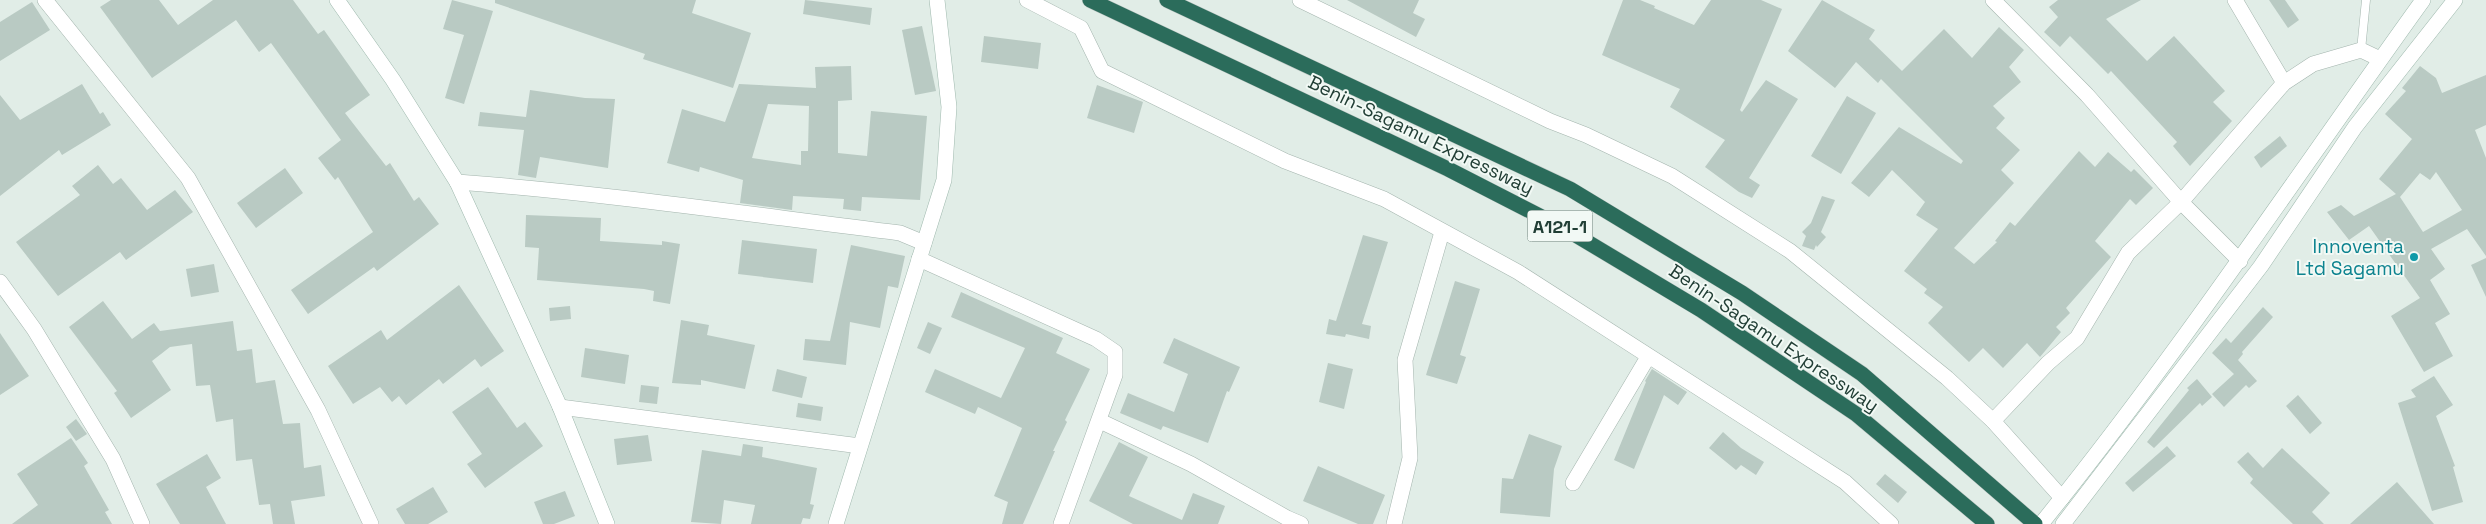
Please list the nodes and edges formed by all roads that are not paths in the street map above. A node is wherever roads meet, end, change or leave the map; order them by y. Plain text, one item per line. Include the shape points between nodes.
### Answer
1 (45, 0) edge
2 (337, 0) edge
3 (937, 0) edge
4 (1027, 0) edge
5 (1090, 0) edge
6 (1167, 0) edge
7 (1300, 0) edge
8 (1993, 0) edge
9 (2235, 0) edge
10 (2366, 0) edge
11 (2423, 0) edge
12 (2455, 0) edge
13 (2360, 50) junction
14 (2380, 59) junction
15 (2284, 84) junction
16 (457, 182) junction
17 (2181, 202) junction
18 (1442, 232) junction
19 (924, 243) junction
20 (919, 259) junction
21 (2240, 261) junction
22 (0, 282) edge
23 (1648, 357) junction
24 (560, 407) junction
25 (1993, 421) junction
26 (1100, 422) junction
27 (860, 446) junction
28 (1573, 483) dead end
29 (2062, 498) junction
30 (142, 524) edge
31 (371, 524) edge
32 (607, 524) edge
33 (836, 524) edge
34 (1061, 524) edge
35 (1301, 524) edge
36 (1394, 524) edge
37 (1891, 524) edge
38 (1987, 524) edge
39 (2036, 524) edge
40 (2041, 524) edge
41 (2063, 524) edge

1 - 31 street via 188,178 318,410
2 - 16 street via 393,80
3 - 19 street via 948,107 944,180
4 - 18 street via 1082,28 1102,71 1285,161 1384,199
5 - 38 highway, Benin-Sagamu Expressway / A121-1 via 1448,169 1569,231 1701,310 1856,414
6 - 39 highway, Benin-Sagamu Expressway / A121-1 via 1570,189 1742,293 1862,374
7 - 25 street via 1672,176 1790,251 1947,378
8 - 17 street via 2087,95
9 - 15 street
10 - 13 lane
11 - 14 street
12 - 41 street via 2354,127 2261,266
13 - 14 street
13 - 15 street via 2313,64
14 - 21 street
15 - 17 street
16 - 19 street via 558,189 900,233
16 - 24 street
17 - 21 street
17 - 25 street via 2128,253 2076,338
18 - 23 street via 1518,272
18 - 36 street via 1405,360 1410,458
19 - 20 street
20 - 26 street via 1096,338 1115,352 1115,375
20 - 27 street
21 - 29 street
22 - 30 street via 34,329 113,460
23 - 28 street
23 - 37 street via 1738,411 1845,482
24 - 27 street
24 - 32 street
25 - 29 street
26 - 34 street
26 - 35 street via 1191,464
27 - 33 street
29 - 40 street

